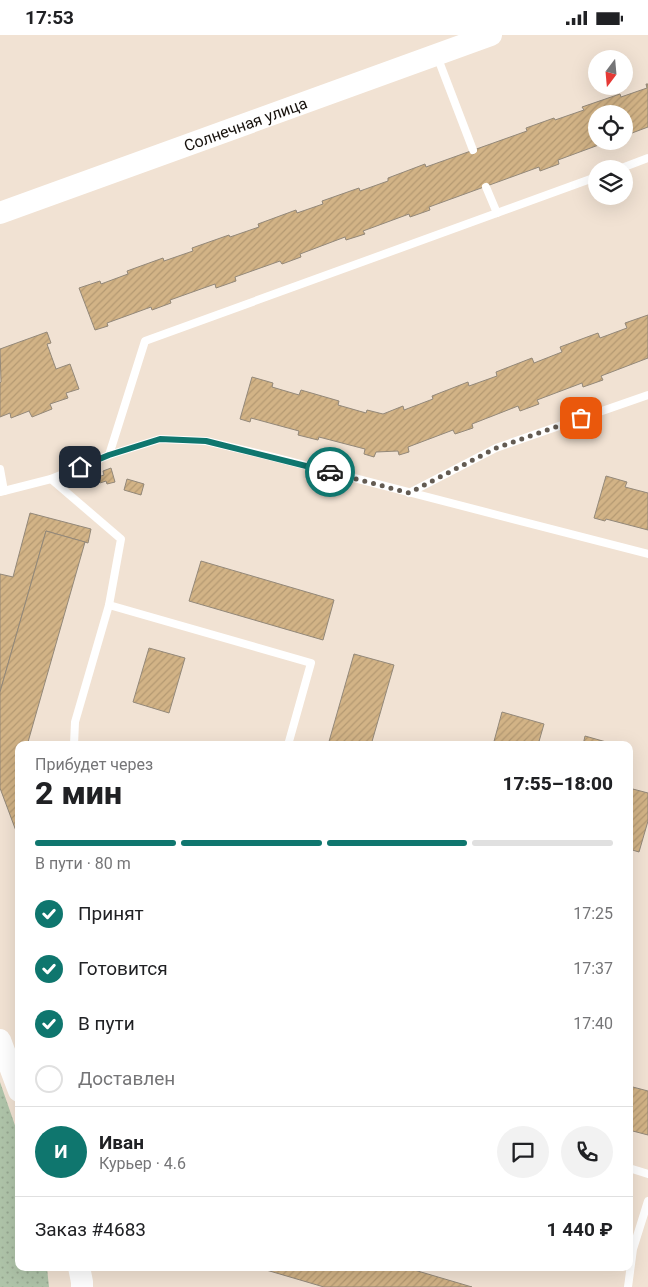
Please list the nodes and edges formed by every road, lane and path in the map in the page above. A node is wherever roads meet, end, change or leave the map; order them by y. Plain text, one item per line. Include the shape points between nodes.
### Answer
1 (491, 35) edge
2 (437, 55) junction
3 (473, 150) dead end
4 (648, 158) edge
5 (633, 164) edge
6 (588, 180) edge
7 (486, 187) dead end
8 (0, 213) edge
9 (498, 213) junction
10 (648, 395) edge
11 (109, 455) junction
12 (0, 469) edge
13 (51, 479) junction
14 (2, 491) edge
15 (409, 493) junction
16 (648, 554) edge
17 (109, 605) junction
18 (74, 741) edge
19 (289, 741) edge
20 (0, 1040) edge
21 (15, 1080) edge
22 (633, 1169) edge
23 (648, 1174) edge
24 (648, 1201) edge
25 (633, 1249) edge
26 (80, 1271) edge
27 (630, 1271) edge
28 (82, 1287) edge
29 (628, 1287) edge

1 - 2 main road, Солнечная улица
2 - 3 lane
2 - 8 main road, Солнечная улица
4 - 5 lane
6 - 9 lane
7 - 9 lane
9 - 11 lane via 145,341
10 - 15 lane via 496,448
11 - 13 lane
11 - 15 lane via 160,439 206,441
12 - 14 lane
13 - 14 lane
13 - 17 lane via 121,539
15 - 16 lane
17 - 18 lane via 75,722
17 - 19 lane via 311,663
20 - 21 main road
22 - 23 lane
24 - 25 lane
26 - 28 main road
27 - 29 lane

